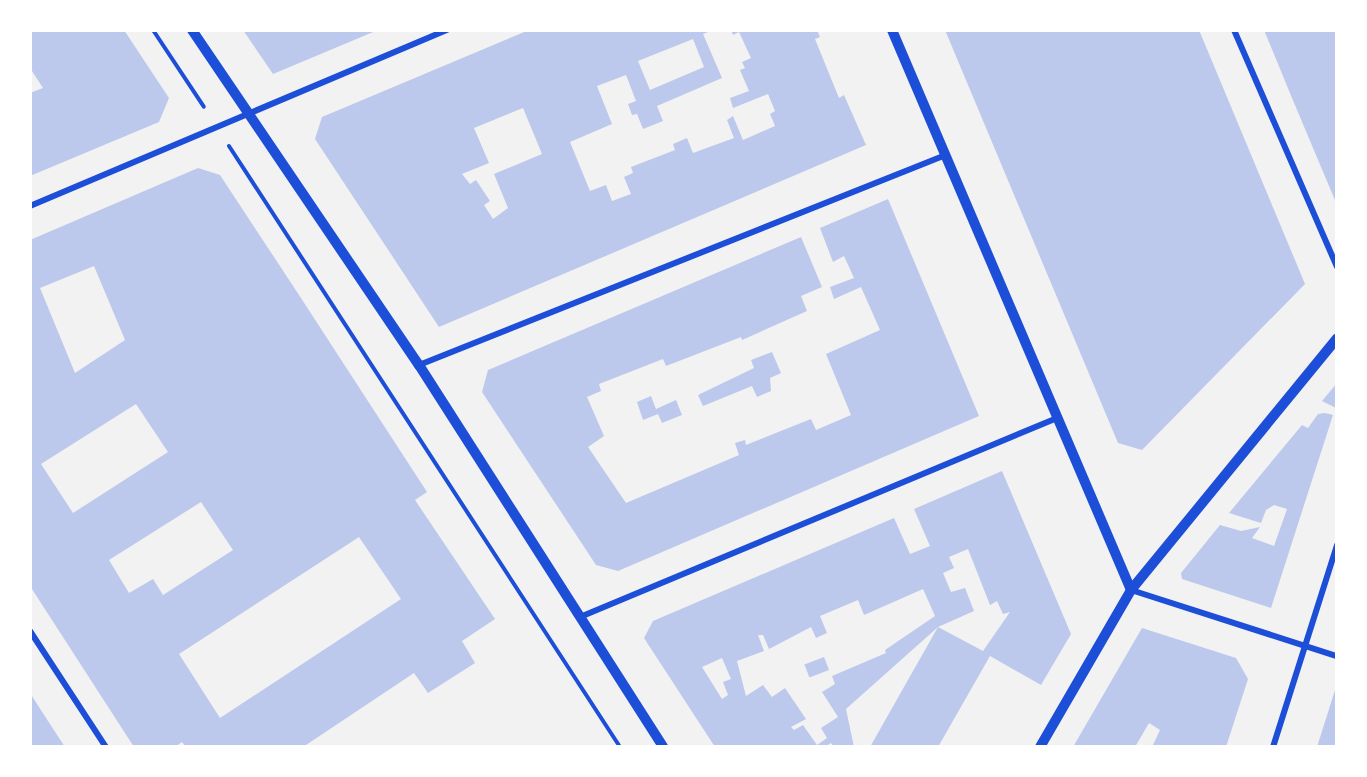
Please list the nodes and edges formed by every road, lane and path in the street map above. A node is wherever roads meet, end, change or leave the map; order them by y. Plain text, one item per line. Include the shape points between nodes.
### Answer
1 (153, 30) edge
2 (192, 30) edge
3 (447, 30) edge
4 (892, 30) edge
5 (1234, 30) edge
6 (247, 113) junction
7 (217, 126) junction
8 (946, 155) junction
9 (30, 206) edge
10 (1337, 267) edge
11 (1337, 338) edge
12 (419, 365) junction
13 (1057, 418) junction
14 (1337, 545) edge
15 (1131, 590) junction
16 (579, 617) junction
17 (30, 631) edge
18 (1306, 646) junction
19 (1337, 656) edge
20 (106, 747) edge
21 (620, 747) edge
22 (663, 747) edge
23 (1040, 747) edge
24 (1273, 747) edge

1 - 7 path
2 - 6 street
3 - 6 street
4 - 8 street
5 - 10 street
6 - 7 street
6 - 12 street
7 - 9 street
7 - 21 path
8 - 12 street
8 - 13 street
11 - 15 street
12 - 16 street
13 - 15 street
13 - 16 street
14 - 18 street
15 - 18 street
15 - 23 street
16 - 22 street
17 - 20 street
18 - 19 street
18 - 24 street

